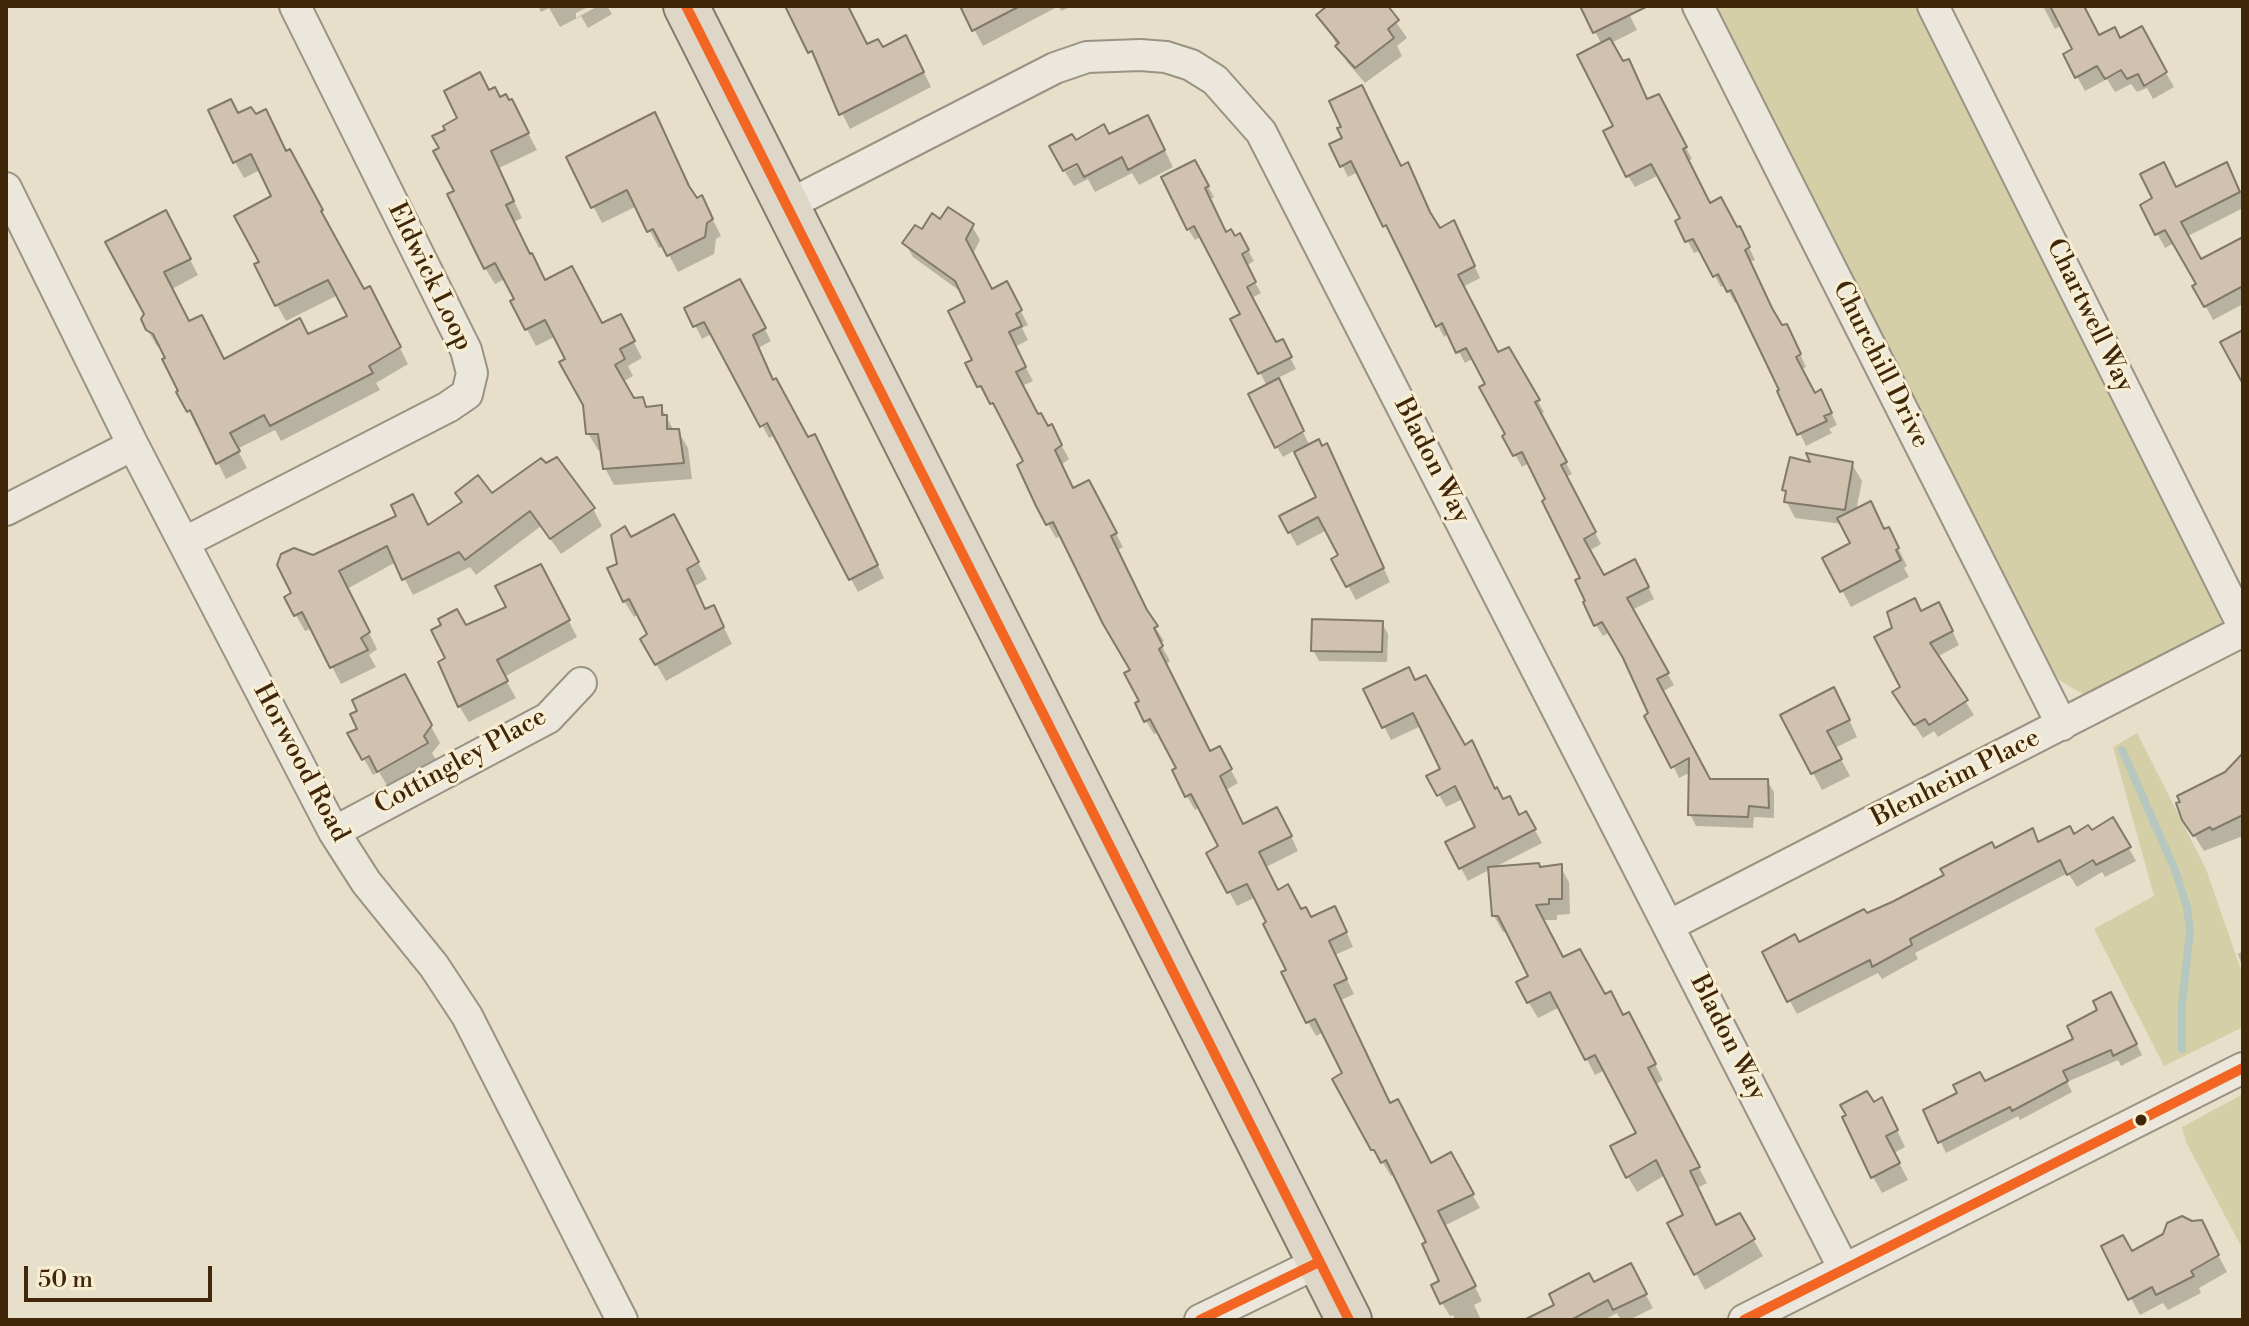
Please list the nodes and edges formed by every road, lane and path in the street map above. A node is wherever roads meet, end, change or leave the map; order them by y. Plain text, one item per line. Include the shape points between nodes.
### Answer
1 (295, 6) edge
2 (686, 6) edge
3 (1698, 6) edge
4 (1933, 6) edge
5 (6, 188) edge
6 (788, 205) junction
7 (133, 445) junction
8 (6, 510) edge
9 (185, 542) junction
10 (2243, 629) edge
11 (581, 683) dead end
12 (2062, 725) junction
13 (334, 832) junction
14 (1670, 925) junction
15 (2243, 1068) edge
16 (1319, 1262) junction
17 (1844, 1269) junction
18 (622, 1320) edge
19 (1200, 1320) edge
20 (1349, 1320) edge
21 (1744, 1320) edge

1 - 9 street, Eldwick Loop via 466,350 472,373 467,394 448,407
2 - 6 main road
3 - 12 street, Churchill Drive
4 - 10 street, Chartwell Way
5 - 7 street, Horwood Road
6 - 14 street, Bladon Way via 1055,68 1087,57 1166,57 1215,80 1261,132
6 - 16 main road
7 - 8 street
7 - 9 street, Horwood Road
9 - 13 street, Horwood Road
10 - 12 street, Blenheim Place
11 - 13 street, Cottingley Place via 548,718
12 - 14 street, Blenheim Place
13 - 18 street, Horwood Road via 467,1016
14 - 17 street, Bladon Way
15 - 17 street
16 - 19 street
16 - 20 main road
17 - 21 street

